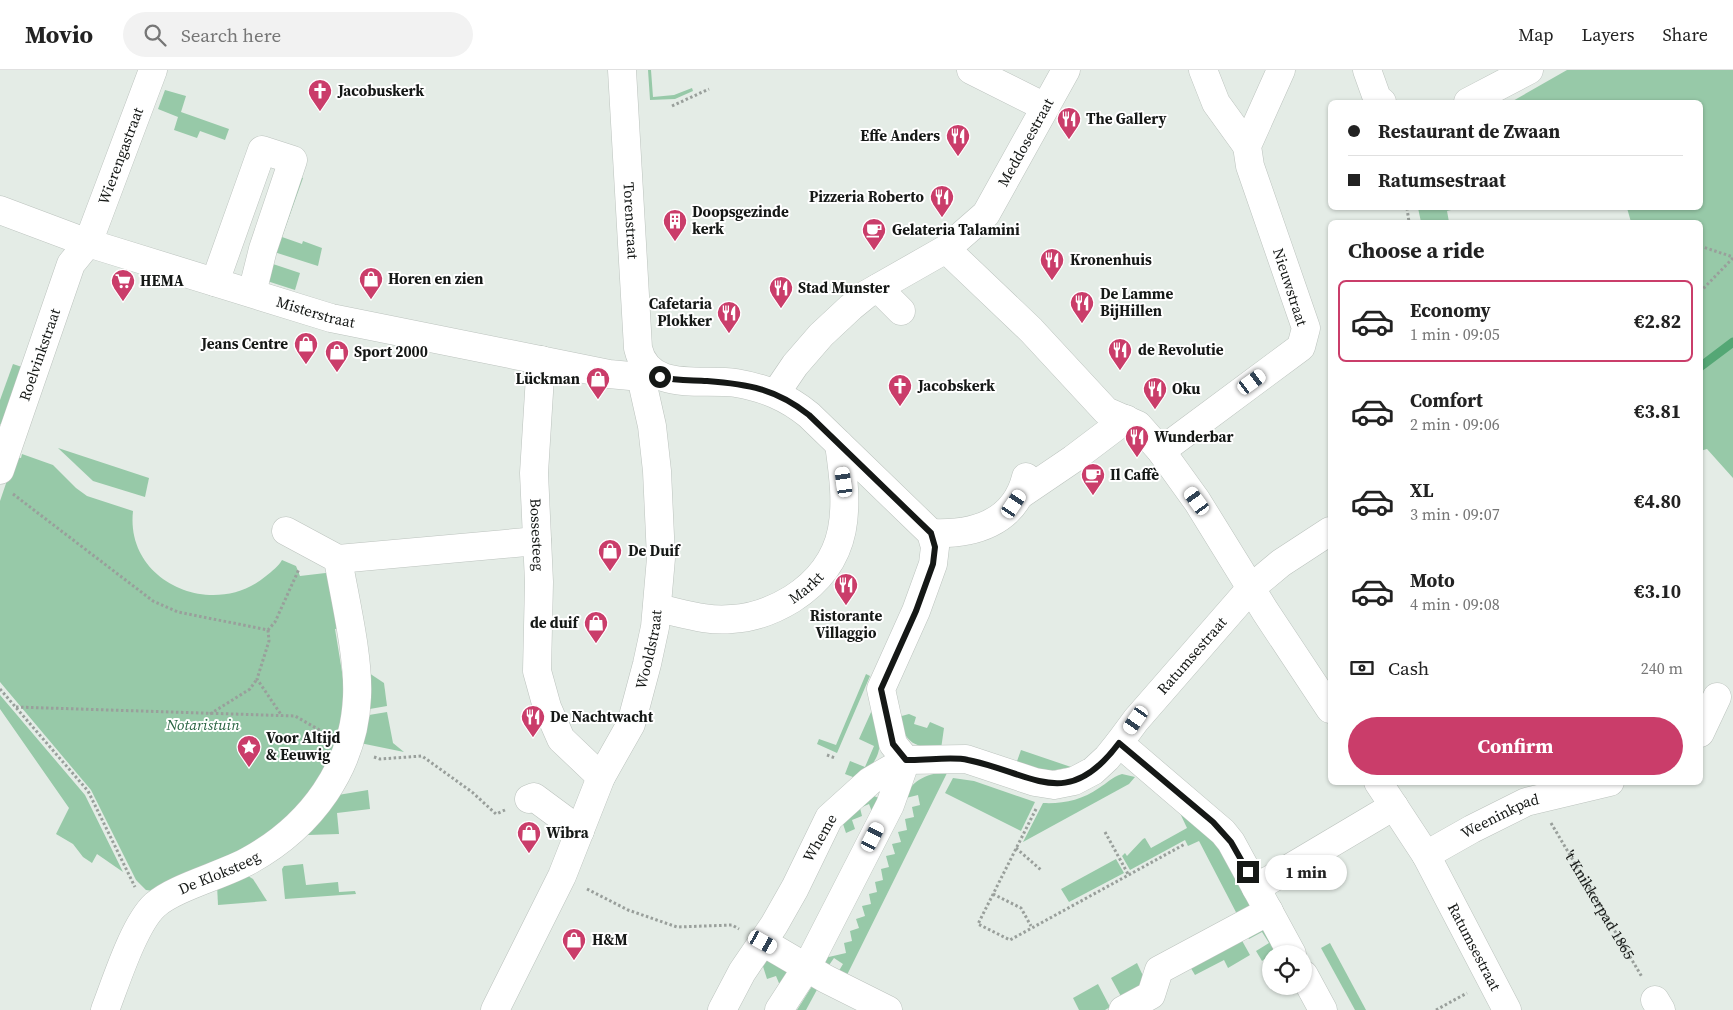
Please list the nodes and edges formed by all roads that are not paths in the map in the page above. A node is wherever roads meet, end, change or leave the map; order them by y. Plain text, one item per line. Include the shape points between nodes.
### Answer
1 (153, 70) edge
2 (622, 70) edge
3 (971, 70) edge
4 (1066, 70) edge
5 (1203, 70) edge
6 (1281, 70) edge
7 (1367, 70) edge
8 (1530, 70) edge
9 (1380, 100) edge
10 (1472, 100) edge
11 (1045, 107) junction
12 (1247, 146) junction
13 (0, 210) edge
14 (88, 243) junction
15 (946, 249) junction
16 (215, 282) junction
17 (878, 288) junction
18 (252, 294) junction
19 (902, 311) dead end
20 (541, 360) junction
21 (645, 374) junction
22 (776, 393) junction
23 (1126, 419) junction
24 (839, 444) junction
25 (1161, 451) junction
26 (6, 482) edge
27 (286, 532) dead end
28 (1328, 532) edge
29 (931, 533) junction
30 (537, 541) junction
31 (338, 559) junction
32 (1251, 588) junction
33 (658, 608) junction
34 (1717, 694) edge
35 (1328, 706) edge
36 (1703, 726) edge
37 (1119, 743) junction
38 (906, 760) junction
39 (601, 777) junction
40 (1380, 785) edge
41 (1597, 785) edge
42 (528, 799) road end
43 (1394, 806) junction
44 (580, 831) junction
45 (1426, 856) junction
46 (1256, 888) junction
47 (1269, 911) junction
48 (763, 942) junction
49 (1287, 945) edge
50 (807, 967) junction
51 (1312, 990) edge
52 (105, 1010) edge
53 (495, 1010) edge
54 (722, 1010) edge
55 (779, 1010) edge
56 (888, 1010) edge
57 (1123, 1010) edge
58 (1323, 1010) edge
59 (1508, 1010) edge

1 - 14 street, Wierengastraat
2 - 21 street, Torenstraat via 638,348
3 - 11 street
4 - 11 street, Meddosestraat
5 - 12 street, Nieuwstraat via 1216,102
6 - 12 street
7 - 9 street
8 - 10 street
11 - 15 street, Meddosestraat via 986,214
12 - 25 street, Nieuwstraat via 1250,166 1306,328 1301,347
13 - 14 street, Misterstraat
14 - 16 street, Misterstraat
14 - 26 street, Roelvinkstraat via 71,264 10,440
15 - 17 street
15 - 23 street via 972,283 1106,411
16 - 18 street, Misterstraat
16 - 18 street via 262,150 294,160 263,249
17 - 19 street
17 - 22 street via 820,335
18 - 20 street, Misterstraat via 331,318
20 - 21 street, Misterstraat via 609,374
20 - 30 street, Bossesteeg via 534,473
21 - 22 street via 676,381 734,383
21 - 33 street, Wooldstraat via 659,491 661,558
22 - 24 street via 792,401
23 - 25 street via 1138,425
23 - 29 street via 1074,459 1024,482 1001,515 972,531
24 - 29 street
24 - 33 street, Markt via 846,493 840,542 824,572 806,590 758,616 731,620 702,618
25 - 32 street via 1197,501
27 - 31 street
28 - 32 street, Ratumsestraat via 1281,563
29 - 38 street via 935,547 933,564 881,689 893,744
30 - 31 street
30 - 39 street, Bossesteeg via 537,671 547,707 561,739
31 - 52 street, De Kloksteeg via 356,675 355,720 348,747 324,796 290,834 250,860 155,904 142,922
32 - 35 street
32 - 37 street, Ratumsestraat
33 - 39 street, Wooldstraat via 631,724
34 - 36 street
37 - 38 street, Wheme via 1093,771 1074,781 1048,784 966,759
37 - 46 street via 1223,832
38 - 48 street, Wheme via 870,781 829,818
38 - 50 street via 890,804
39 - 44 street, Wooldstraat
40 - 43 street, Ratumsestraat
41 - 45 street, Weeninkpad via 1545,797 1472,829
42 - 44 street via 534,798
43 - 45 street, Ratumsestraat
43 - 46 street
44 - 53 street, Wooldstraat via 562,876
45 - 59 street, Ratumsestraat
46 - 47 street
47 - 49 street
47 - 57 street via 1159,970 1151,995
48 - 50 street
48 - 54 street, Wheme
50 - 55 street
50 - 56 street
51 - 58 street

